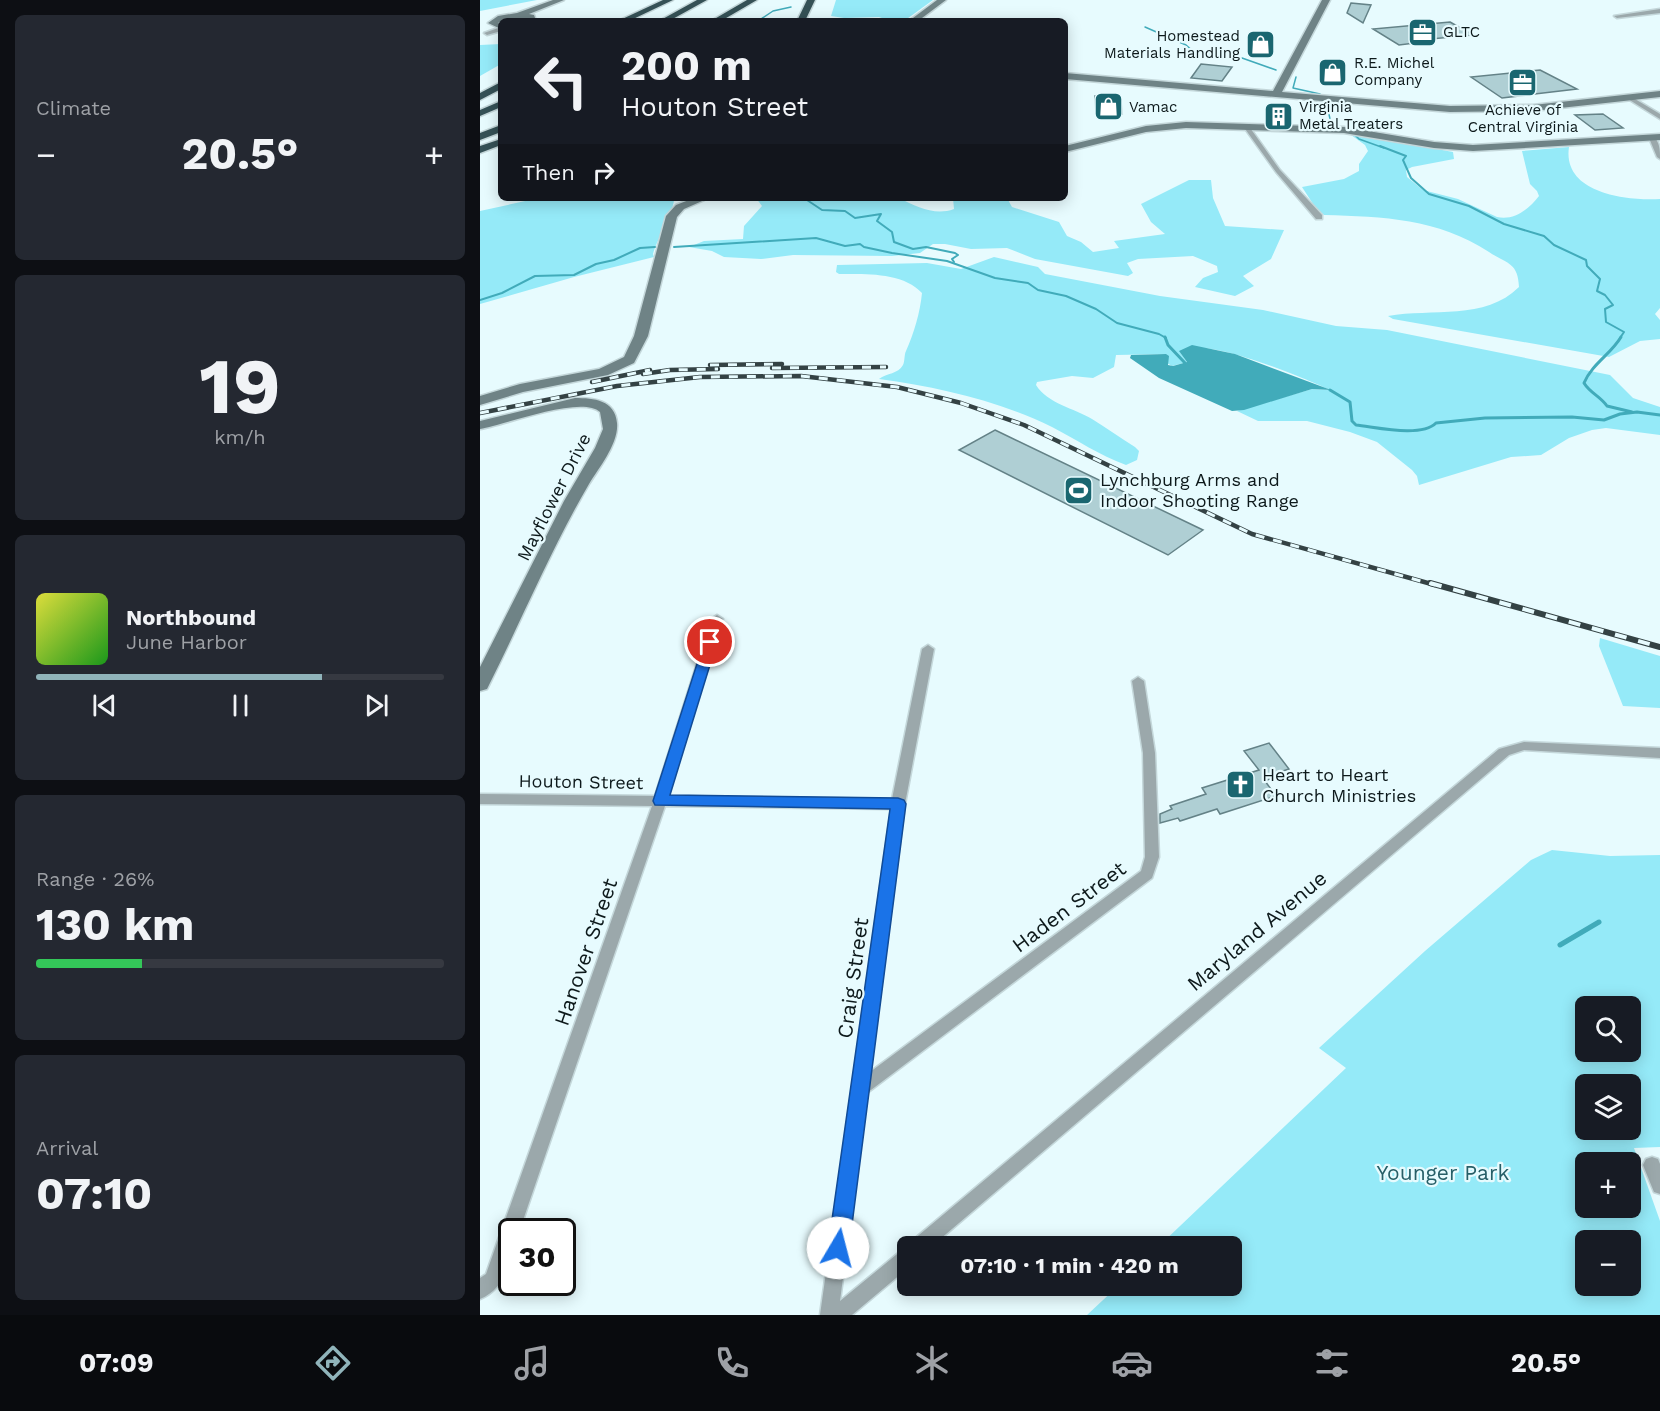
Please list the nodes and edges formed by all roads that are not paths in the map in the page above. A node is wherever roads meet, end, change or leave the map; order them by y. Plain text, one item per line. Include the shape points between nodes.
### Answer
1 (560, 0) edge
2 (669, 0) edge
3 (703, 0) edge
4 (753, 0) edge
5 (811, 0) edge
6 (942, 0) edge
7 (1326, 0) edge
8 (538, 10) junction
9 (1660, 11) edge
10 (517, 15) junction
11 (1617, 16) dead end
12 (501, 18) edge
13 (527, 18) edge
14 (534, 18) edge
15 (629, 18) edge
16 (669, 18) edge
17 (720, 18) edge
18 (802, 18) edge
19 (916, 18) edge
20 (1068, 76) edge
21 (498, 88) edge
22 (1276, 94) junction
23 (1660, 94) edge
24 (480, 97) edge
25 (1630, 98) junction
26 (498, 105) edge
27 (480, 113) edge
28 (1660, 117) edge
29 (1246, 126) junction
30 (498, 129) edge
31 (480, 137) edge
32 (1656, 138) edge
33 (498, 143) edge
34 (1068, 148) edge
35 (480, 150) edge
36 (1660, 157) edge
37 (696, 201) edge
38 (1319, 218) dead end
39 (480, 401) edge
40 (480, 425) edge
41 (717, 620) dead end
42 (928, 649) dead end
43 (1138, 681) dead end
44 (480, 685) edge
45 (1660, 753) edge
46 (480, 799) edge
47 (660, 801) junction
48 (898, 804) junction
49 (859, 1090) junction
50 (1653, 1164) dead end
51 (1660, 1186) edge
52 (931, 1236) edge
53 (897, 1265) edge
54 (480, 1290) edge
55 (829, 1315) edge
56 (838, 1315) edge

1 - 8 street
2 - 15 highway
3 - 16 highway
4 - 17 highway
5 - 18 highway
6 - 19 street
7 - 22 street
8 - 10 street
8 - 14 street
9 - 11 street
10 - 12 street
10 - 13 street
20 - 22 street
21 - 24 highway
22 - 25 street via 1482,110
23 - 25 street
25 - 28 street
26 - 27 highway
29 - 32 street via 1359,131 1473,148
29 - 34 street via 1160,126
29 - 38 street
30 - 31 highway
32 - 36 street
33 - 35 highway
37 - 39 street via 680,207 672,216 641,336 629,360 603,372 520,388
40 - 44 street, Mayflower Drive via 581,403 599,404 610,420 598,455
41 - 47 street, Hanover Street
42 - 48 street, Craig Street
43 - 49 street, Haden Street via 1149,753 1152,857 1147,874
45 - 52 street, Maryland Avenue via 1542,746 1504,752
46 - 47 street, Houton Street
47 - 48 street, Houton Street
47 - 54 street, Hanover Street via 494,1280
48 - 49 street, Craig Street
49 - 55 street, Craig Street
50 - 51 street
53 - 56 street

